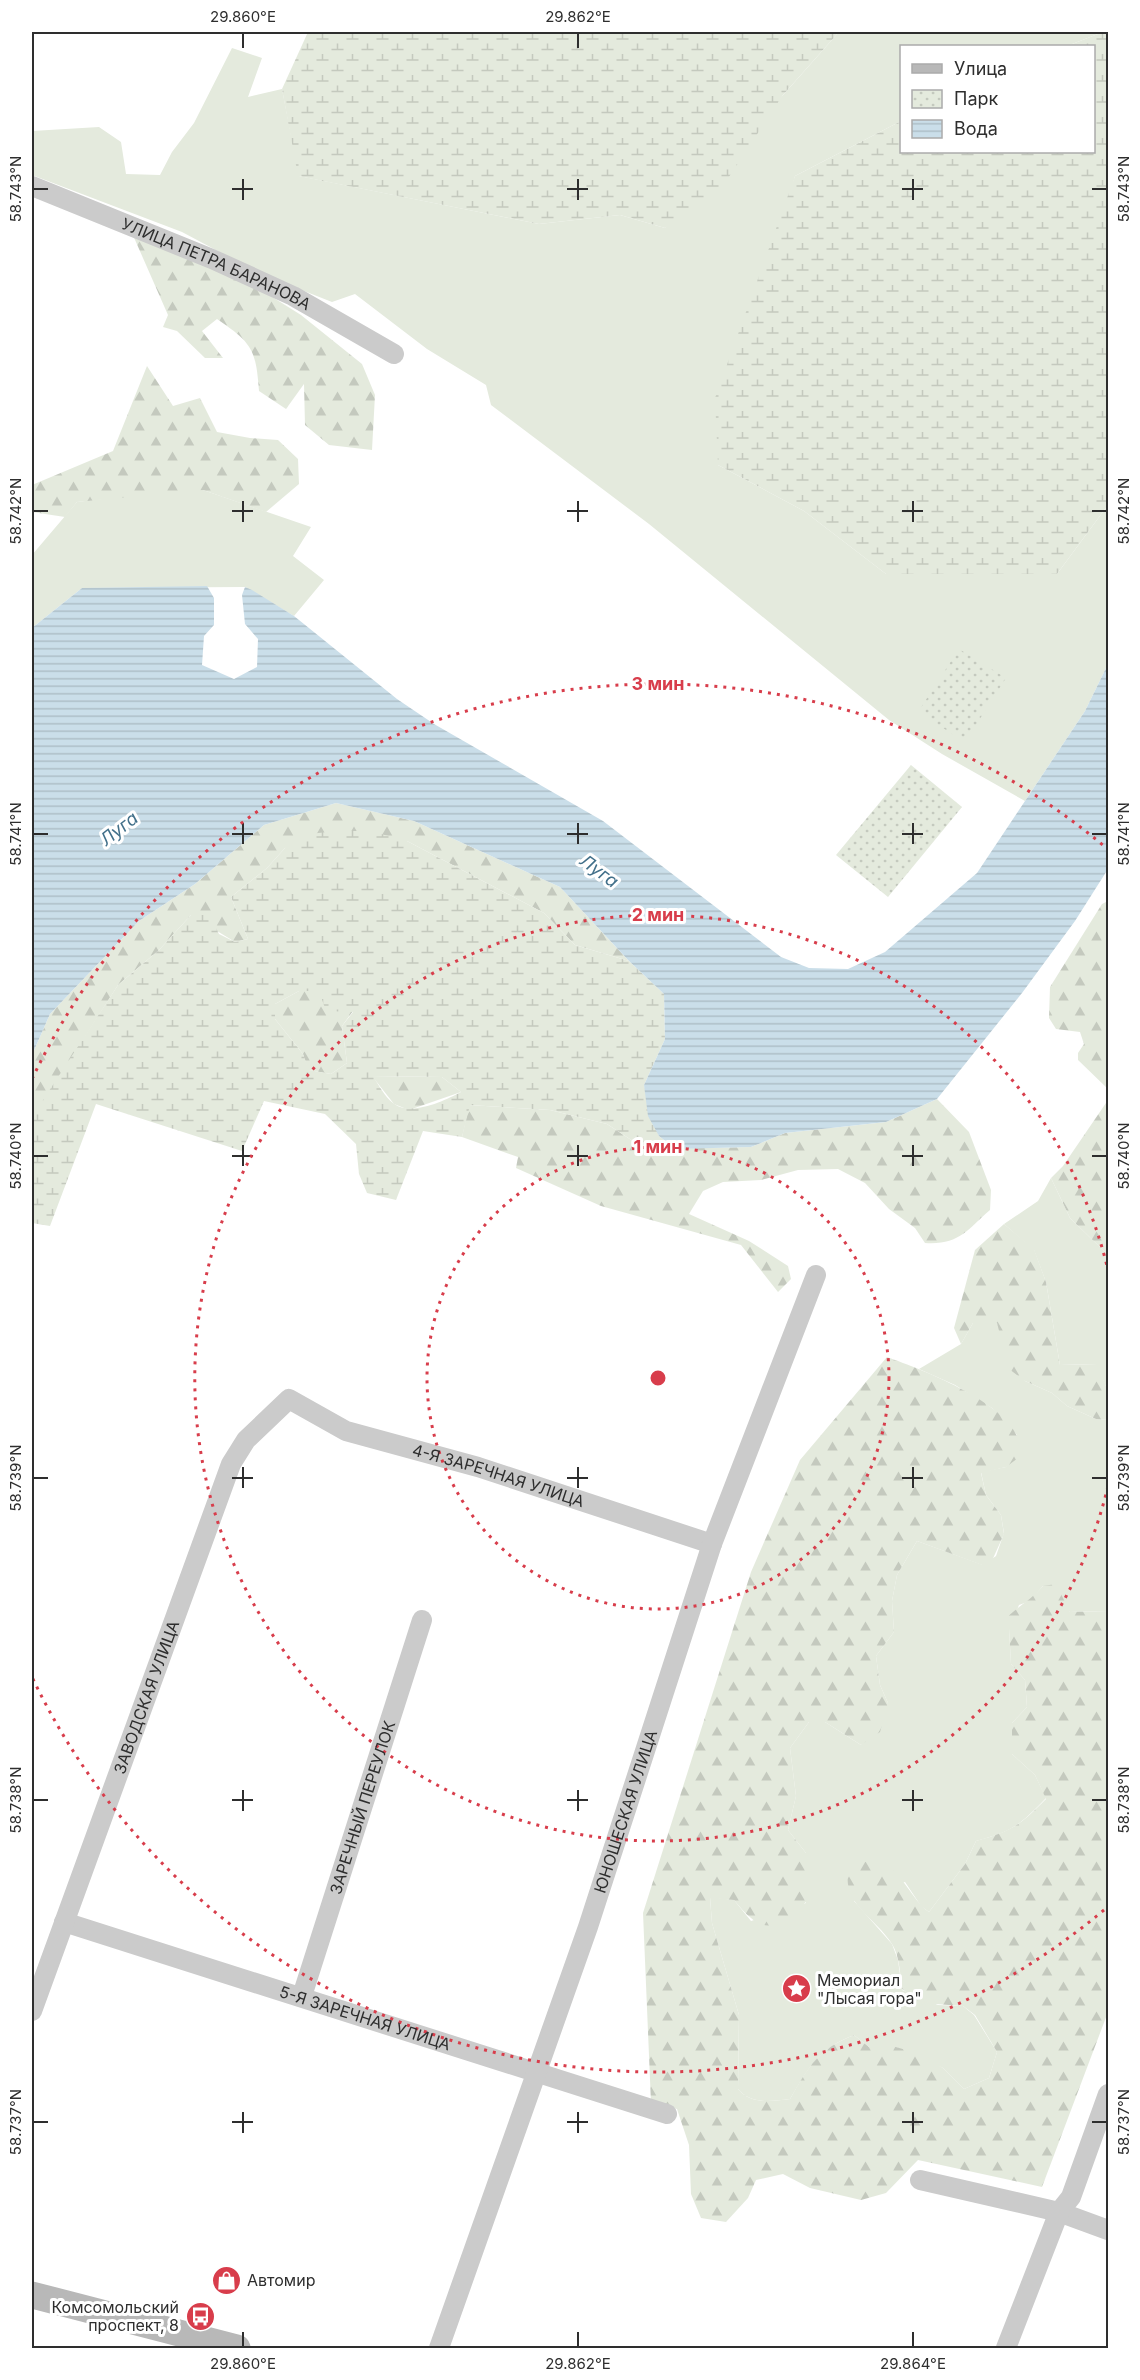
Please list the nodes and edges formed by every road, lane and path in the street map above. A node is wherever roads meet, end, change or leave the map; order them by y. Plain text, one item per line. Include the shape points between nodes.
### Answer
1 (32, 186) edge
2 (394, 354) dead end
3 (816, 1275) dead end
4 (288, 1399) joint
5 (712, 1544) junction
6 (422, 1620) dead end
7 (64, 1922) junction
8 (302, 1996) junction
9 (32, 2011) edge
10 (536, 2074) junction
11 (1108, 2094) edge
12 (666, 2114) dead end
13 (920, 2180) dead end
14 (1059, 2212) junction
15 (1108, 2230) edge
16 (32, 2295) edge
17 (237, 2349) edge
18 (439, 2349) edge
19 (1006, 2349) edge

1 - 2 street, УЛИЦА ПЕТРА БАРАНОВА via 263,282
3 - 5 street, ЮНОШЕСКАЯ УЛИЦА
4 - 5 street, 4-Я ЗАРЕЧНАЯ УЛИЦА via 346,1431 478,1467
4 - 7 street, ЗАВОДСКАЯ УЛИЦА via 246,1440 231,1464
5 - 10 street, ЮНОШЕСКАЯ УЛИЦА via 588,1927
6 - 8 street, ЗАРЕЧНЫЙ ПЕРЕУЛОК
7 - 8 street, 5-Я ЗАРЕЧНАЯ УЛИЦА
7 - 9 street, ЗАВОДСКАЯ УЛИЦА
8 - 10 street, 5-Я ЗАРЕЧНАЯ УЛИЦА
10 - 12 street, 5-Я ЗАРЕЧНАЯ УЛИЦА
10 - 18 street, ЮНОШЕСКАЯ УЛИЦА
11 - 14 street via 1071,2197
13 - 14 street
14 - 15 street
14 - 19 street
16 - 17 main road

